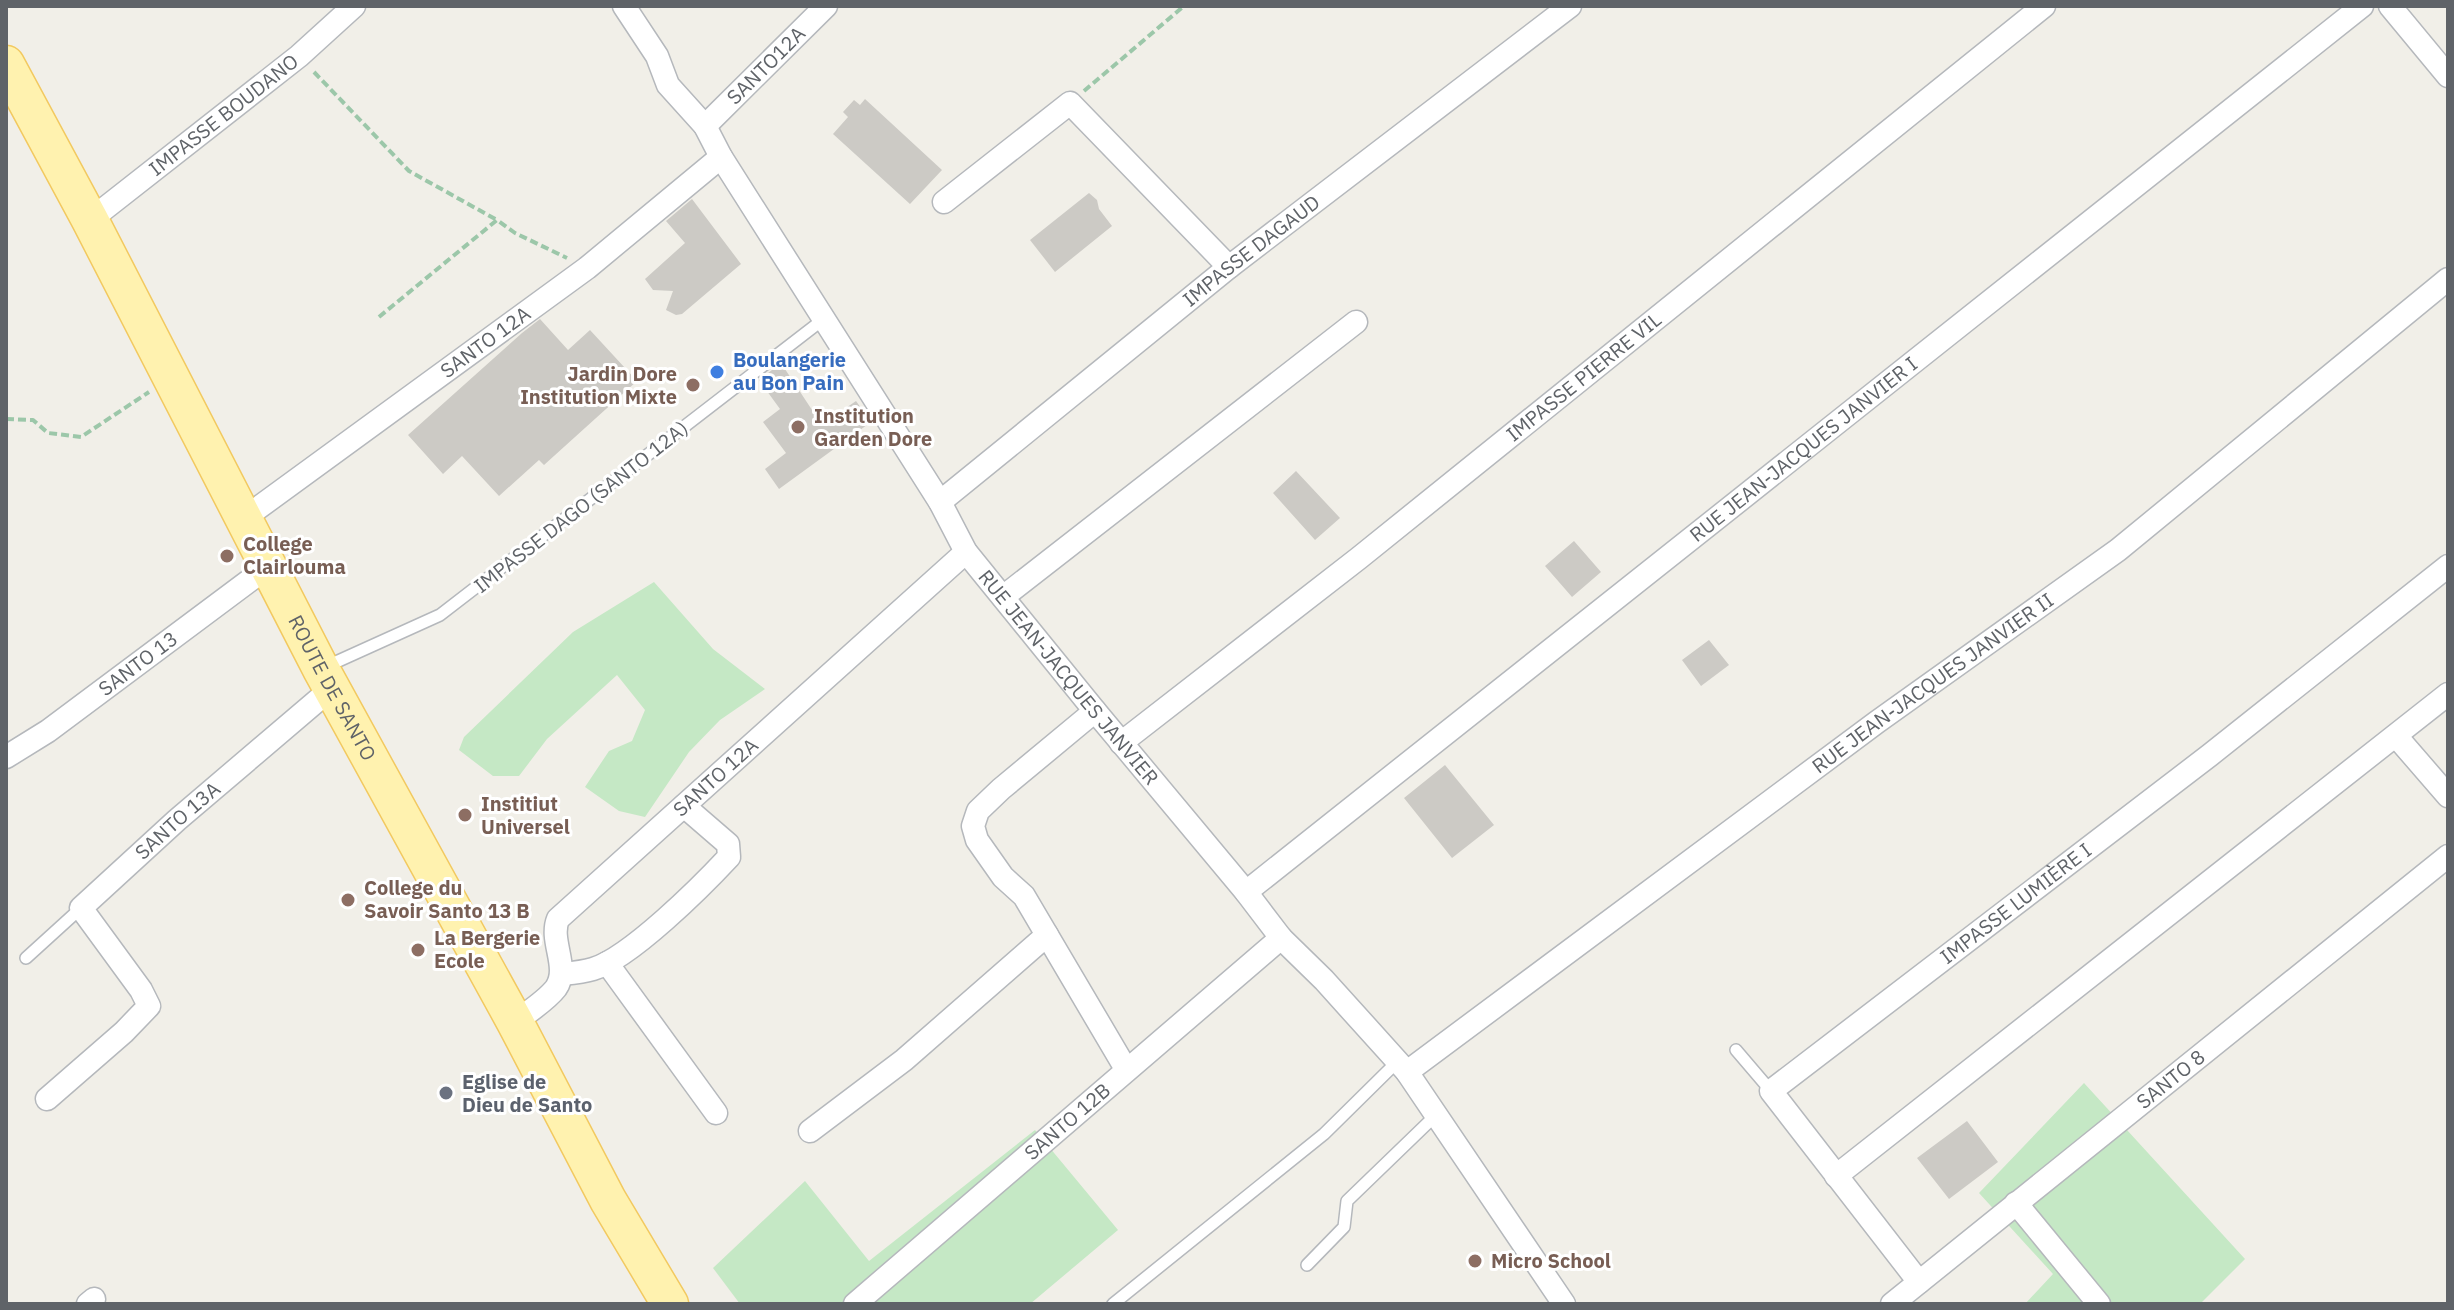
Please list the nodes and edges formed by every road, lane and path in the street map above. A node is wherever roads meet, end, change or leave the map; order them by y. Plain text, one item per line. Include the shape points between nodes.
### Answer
1 (354, 6) edge
2 (826, 6) edge
3 (1184, 6) edge
4 (1570, 6) edge
5 (2044, 6) edge
6 (2362, 6) edge
7 (2390, 6) edge
8 (630, 8) edge
9 (299, 56) junction
10 (6, 64) edge
11 (2448, 76) edge
12 (1070, 103) junction
13 (705, 126) junction
14 (721, 157) junction
15 (944, 202) dead end
16 (90, 220) junction
17 (497, 220) junction
18 (1229, 267) junction
19 (587, 268) junction
20 (2448, 279) edge
21 (379, 317) dead end
22 (825, 318) junction
23 (1356, 322) dead end
24 (171, 378) junction
25 (6, 419) edge
26 (940, 502) junction
27 (243, 519) junction
28 (966, 552) junction
29 (269, 566) junction
30 (2448, 566) edge
31 (1003, 597) junction
32 (326, 678) junction
33 (2448, 694) edge
34 (1095, 711) junction
35 (2396, 736) junction
36 (1121, 743) junction
37 (6, 757) edge
38 (2448, 796) edge
39 (684, 806) junction
40 (2448, 856) edge
41 (1246, 892) junction
42 (81, 908) junction
43 (1047, 935) junction
44 (1281, 938) junction
45 (26, 958) dead end
46 (607, 963) junction
47 (562, 974) junction
48 (515, 1022) junction
49 (1736, 1050) dead end
50 (1402, 1067) junction
51 (1126, 1069) junction
52 (1771, 1091) junction
53 (47, 1099) dead end
54 (716, 1113) dead end
55 (1435, 1116) junction
56 (810, 1131) dead end
57 (1836, 1176) junction
58 (2016, 1203) junction
59 (1307, 1265) dead end
60 (1908, 1296) edge
61 (1558, 1302) edge
62 (670, 1304) edge
63 (855, 1304) edge
64 (1113, 1304) edge
65 (2099, 1304) edge

1 - 9 street, IMPASSE BOUDANO
2 - 13 street, SANTO12A
3 - 12 path
4 - 18 street, IMPASSE DAGAUD
5 - 36 street, IMPASSE PIERRE VIL
6 - 41 street, RUE JEAN-JACQUES JANVIER I
7 - 11 street
8 - 13 street, RUE JEAN-JACQUES JANVIER via 668,85
9 - 16 street, IMPASSE BOUDANO
9 - 17 path via 409,171
10 - 16 main road, ROUTE DE SANTO
12 - 15 street
12 - 18 street
13 - 14 street, RUE JEAN-JACQUES JANVIER
14 - 19 street, SANTO 12A
14 - 22 street, RUE JEAN-JACQUES JANVIER
16 - 24 main road, ROUTE DE SANTO
17 - 19 path
17 - 21 path
18 - 26 street, IMPASSE DAGAUD
19 - 27 street, SANTO 12A
20 - 50 street, RUE JEAN-JACQUES JANVIER II via 2118,550
22 - 26 street, RUE JEAN-JACQUES JANVIER
22 - 32 lane, IMPASSE DAGO (SANTO 12A) via 440,615
23 - 31 street
24 - 25 path via 81,437 48,433 33,420
24 - 27 main road, ROUTE DE SANTO
26 - 28 street, RUE JEAN-JACQUES JANVIER
27 - 29 main road, ROUTE DE SANTO
28 - 31 street, RUE JEAN-JACQUES JANVIER
28 - 39 street, SANTO 12A
29 - 32 main road, ROUTE DE SANTO
29 - 37 street, SANTO 13
30 - 52 street, IMPASSE LUMIÈRE I
31 - 34 street, RUE JEAN-JACQUES JANVIER
32 - 42 street, SANTO 13A
32 - 48 main road, ROUTE DE SANTO
33 - 35 street
34 - 36 street, RUE JEAN-JACQUES JANVIER
34 - 43 street via 1001,789 978,811 973,826 977,840 1024,896
35 - 38 street
35 - 57 street
36 - 41 street, RUE JEAN-JACQUES JANVIER
39 - 46 street via 728,844 729,857 688,898
39 - 47 street, SANTO 12A via 558,919 554,929
40 - 58 street, SANTO 8
41 - 44 street, RUE JEAN-JACQUES JANVIER
42 - 45 lane, SANTO 13A
42 - 53 street via 149,1006
43 - 51 street
43 - 56 street via 904,1060
44 - 50 street, RUE JEAN-JACQUES JANVIER
44 - 51 street, SANTO 12B
46 - 47 street
46 - 54 street
47 - 48 street via 555,989
48 - 62 main road, ROUTE DE SANTO via 608,1200
49 - 52 lane
50 - 55 street, RUE JEAN-JACQUES JANVIER
50 - 64 lane
51 - 63 street, SANTO 12B
52 - 57 street
55 - 59 lane via 1347,1201 1344,1227
55 - 61 street, RUE JEAN-JACQUES JANVIER
57 - 60 street
58 - 60 street, SANTO 8
58 - 65 street

